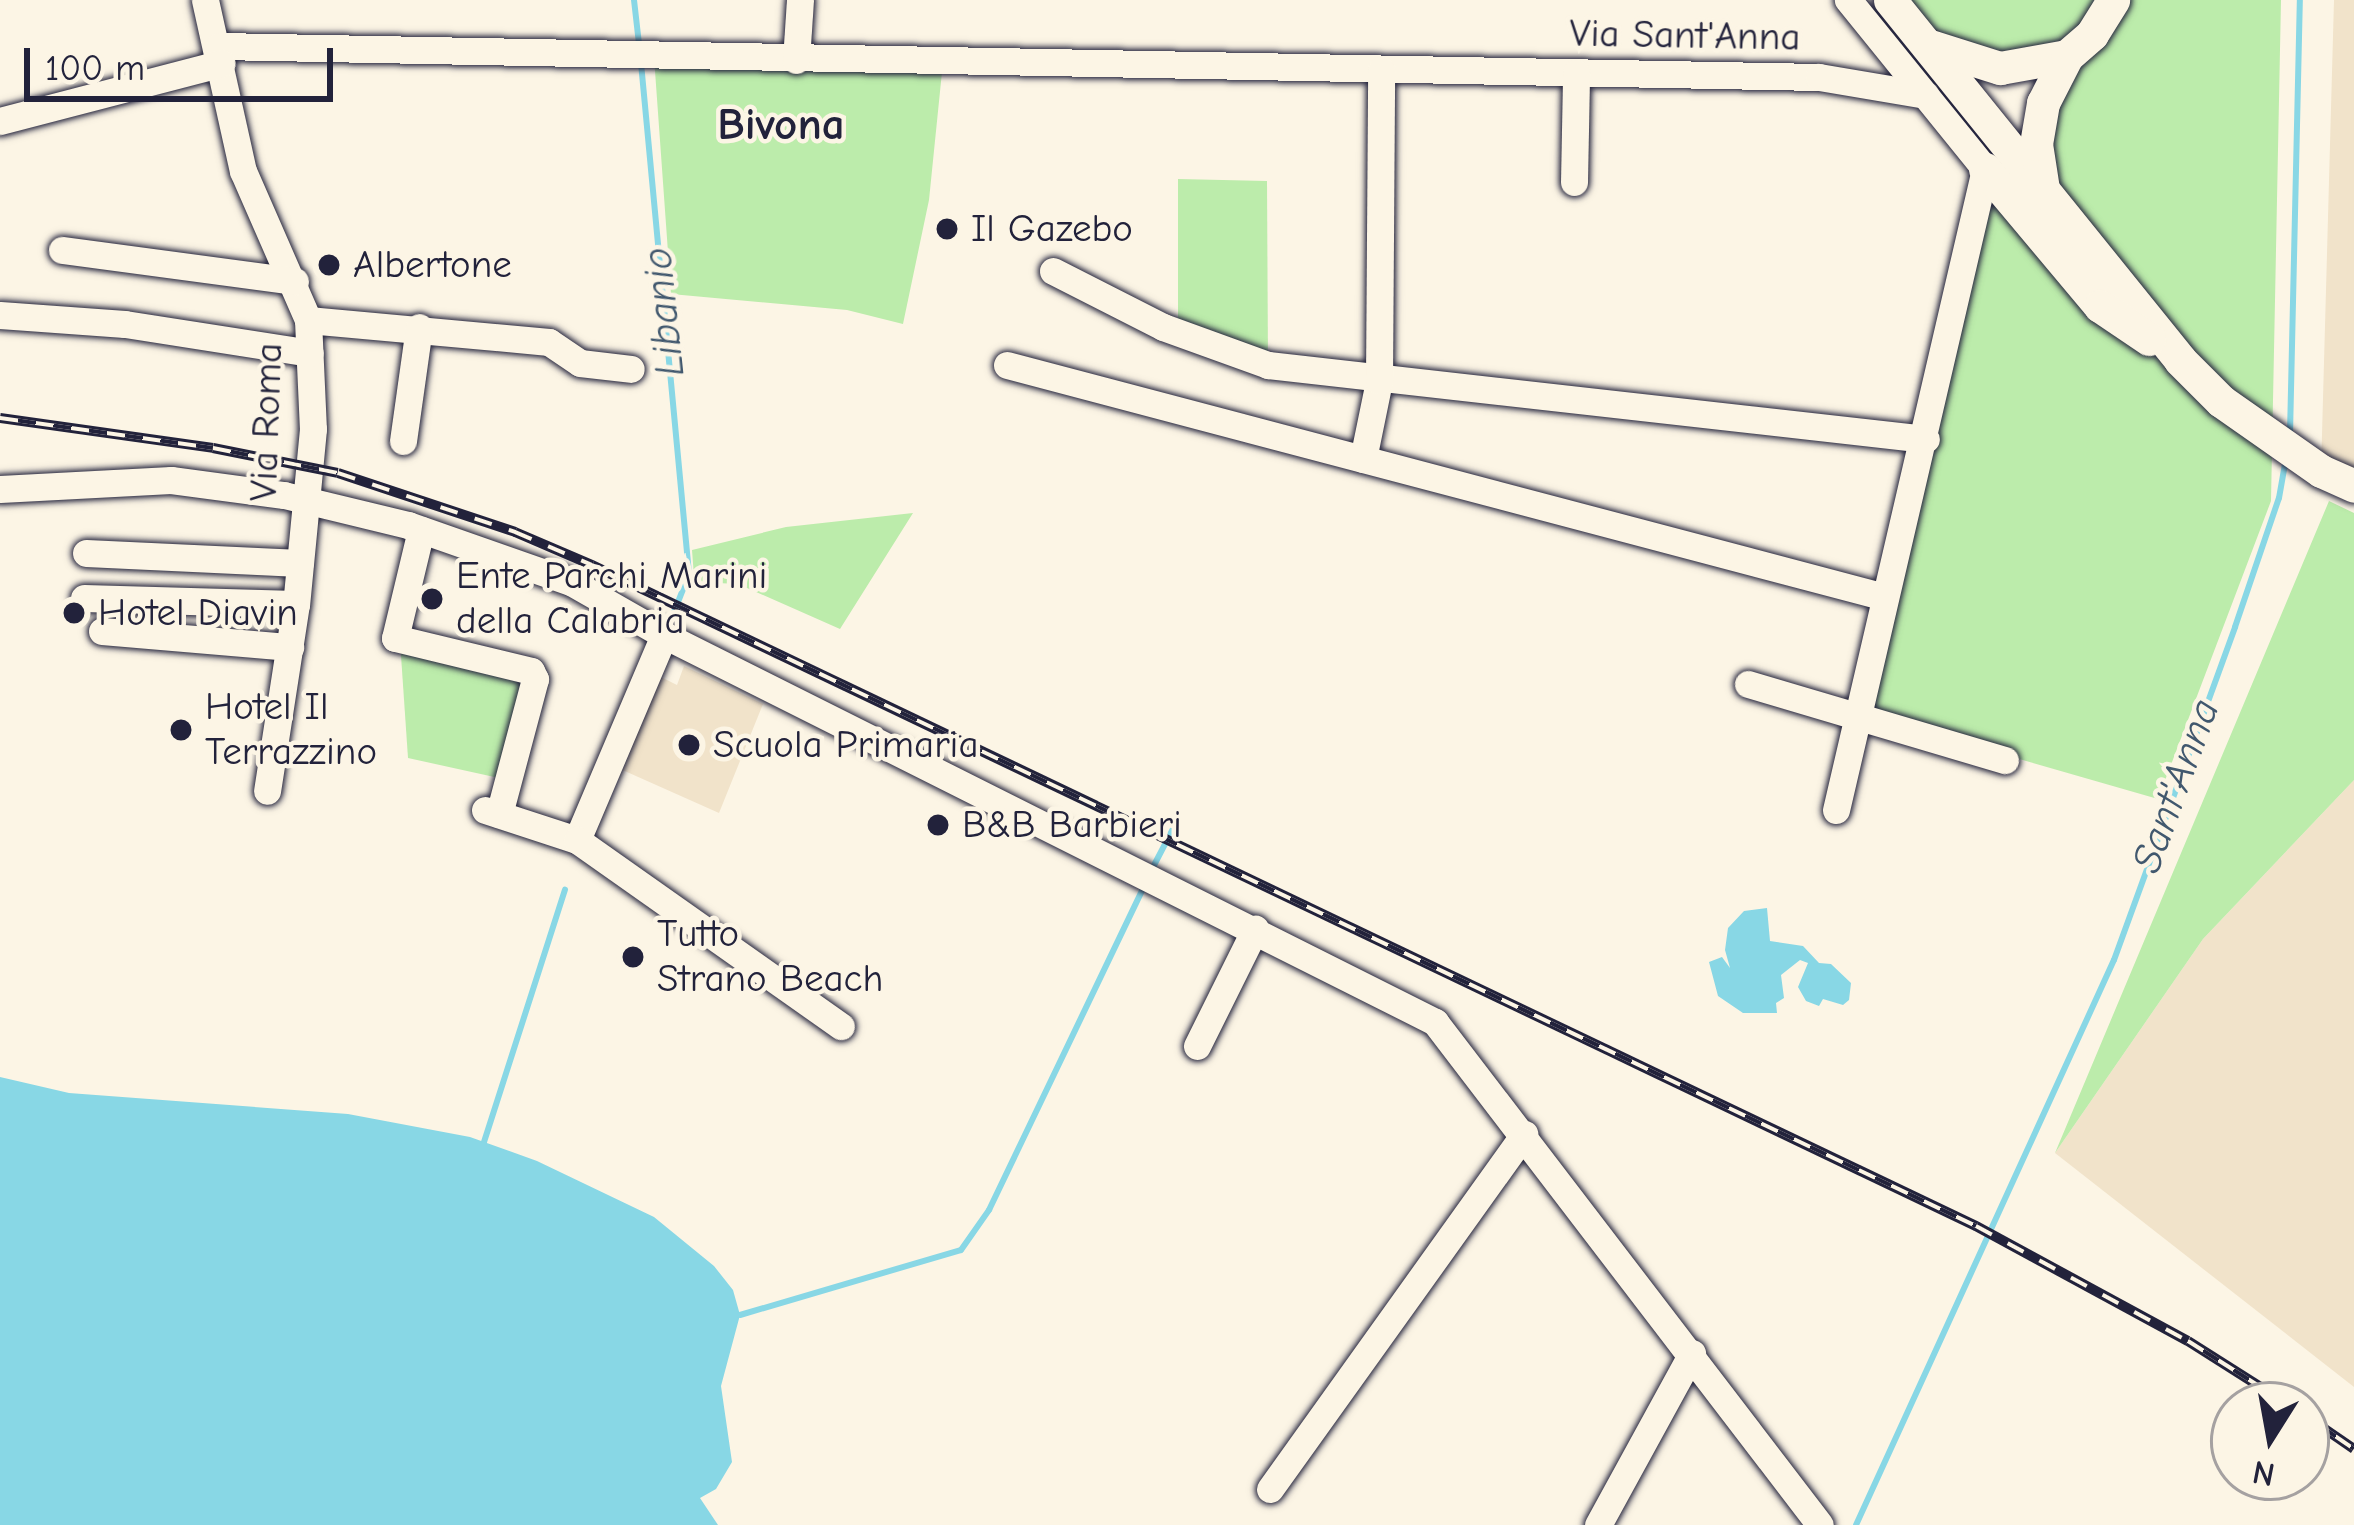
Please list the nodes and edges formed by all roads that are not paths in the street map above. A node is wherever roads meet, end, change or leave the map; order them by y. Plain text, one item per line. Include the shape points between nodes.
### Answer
1 (205, 0) edge
2 (800, 0) edge
3 (1848, 0) edge
4 (1890, 0) edge
5 (2113, 0) edge
6 (1928, 45) junction
7 (220, 55) junction
8 (2067, 56) junction
9 (796, 60) junction
10 (1381, 70) junction
11 (1576, 73) junction
12 (1924, 95) junction
13 (0, 121) edge
14 (1985, 170) junction
15 (1574, 182) dead end
16 (2044, 193) junction
17 (62, 250) dead end
18 (1053, 271) dead end
19 (295, 281) junction
20 (0, 314) edge
21 (308, 320) junction
22 (419, 327) junction
23 (310, 353) junction
24 (2180, 360) junction
25 (1007, 365) dead end
26 (631, 369) dead end
27 (1378, 381) junction
28 (1925, 439) junction
29 (403, 440) dead end
30 (1363, 459) junction
31 (2354, 486) edge
32 (0, 489) edge
33 (294, 497) junction
34 (421, 530) junction
35 (86, 553) dead end
36 (300, 563) junction
37 (84, 598) dead end
38 (1886, 598) junction
39 (296, 604) junction
40 (102, 632) dead end
41 (664, 635) junction
42 (290, 647) junction
43 (1748, 684) dead end
44 (1858, 712) junction
45 (2005, 760) dead end
46 (267, 791) dead end
47 (1836, 810) dead end
48 (578, 840) junction
49 (1255, 929) junction
50 (841, 1026) dead end
51 (1196, 1046) dead end
52 (1524, 1134) junction
53 (1692, 1354) junction
54 (1270, 1489) dead end
55 (1598, 1525) edge
56 (1820, 1525) edge

1 - 7 street, Via Roma
2 - 9 street
3 - 12 street
4 - 6 main road
5 - 8 main road
6 - 8 main road via 2000,68
6 - 16 main road
7 - 9 street, Via Sant'Anna
7 - 13 street, Via Sant'Anna
7 - 19 street, Via Roma via 243,171
8 - 16 main road via 2043,103 2036,144
9 - 10 street, Via Sant'Anna
10 - 11 street, Via Sant'Anna
10 - 27 street
11 - 12 street, Via Sant'Anna via 1819,77
11 - 15 street
12 - 14 street
14 - 24 main road via 2100,307
14 - 28 street
16 - 24 main road
17 - 19 street
18 - 27 street via 1163,327 1268,364
19 - 21 street, Via Roma
20 - 23 street
21 - 22 street
21 - 23 street, Via Roma
22 - 26 street via 549,342 580,363
22 - 29 street
23 - 33 street, Via Roma via 313,429
24 - 31 main road via 2222,401
25 - 30 street
27 - 28 street
27 - 30 street
28 - 38 street
30 - 38 street
32 - 33 street via 171,480
33 - 34 street
33 - 36 street, Via Roma
34 - 41 street via 571,583
34 - 48 street via 395,638 531,671 535,680 492,812
35 - 36 street
36 - 39 street, Via Roma
37 - 39 street
38 - 44 street
39 - 42 street, Via Roma
40 - 42 street
41 - 48 street
41 - 49 street
42 - 46 street, Via Roma
43 - 44 street
44 - 45 street
44 - 47 street
48 - 50 street
49 - 51 street
49 - 52 street via 1436,1022
52 - 53 street
52 - 54 street
53 - 55 street
53 - 56 street

